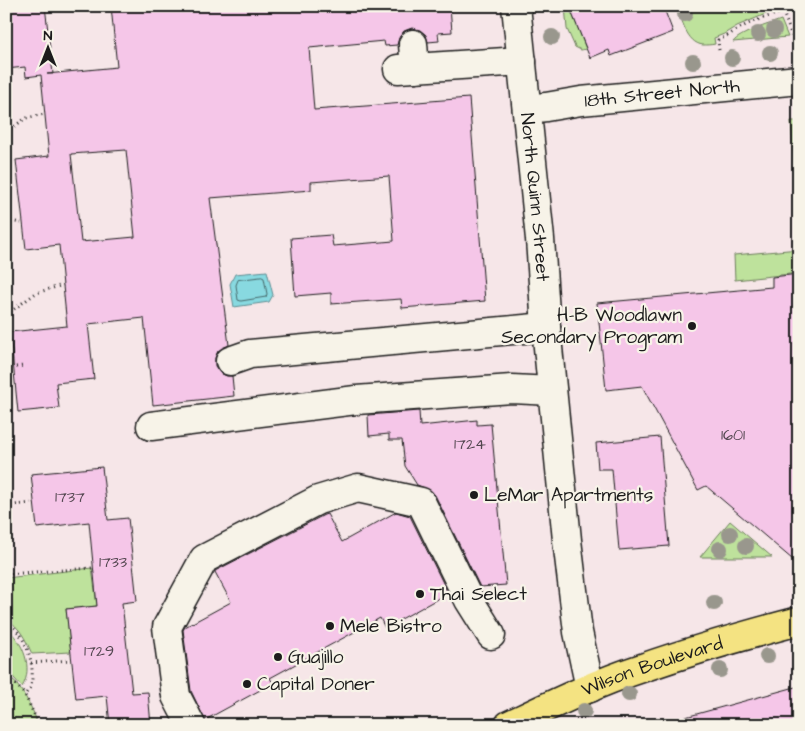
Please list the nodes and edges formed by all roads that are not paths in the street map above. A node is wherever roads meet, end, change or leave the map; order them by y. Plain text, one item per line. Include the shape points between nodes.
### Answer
1 (516, 6) edge
2 (409, 60) dead end
3 (522, 60) junction
4 (799, 80) edge
5 (527, 109) junction
6 (546, 327) junction
7 (230, 361) dead end
8 (552, 391) junction
9 (151, 426) dead end
10 (799, 621) edge
11 (491, 635) dead end
12 (590, 688) junction
13 (190, 725) edge
14 (509, 725) edge

1 - 3 street, North Quinn Street
2 - 3 street
3 - 5 street, North Quinn Street
4 - 5 street, 18th Street North
5 - 6 street, North Quinn Street
6 - 7 street via 250,354
6 - 8 street, North Quinn Street
8 - 9 street via 512,389 356,400
8 - 12 street, North Quinn Street via 574,596
10 - 12 main road, Wilson Boulevard via 641,668
11 - 13 street via 469,600 421,502 358,488 350,490 318,500 204,559 167,627 176,696
12 - 14 main road, Wilson Boulevard

